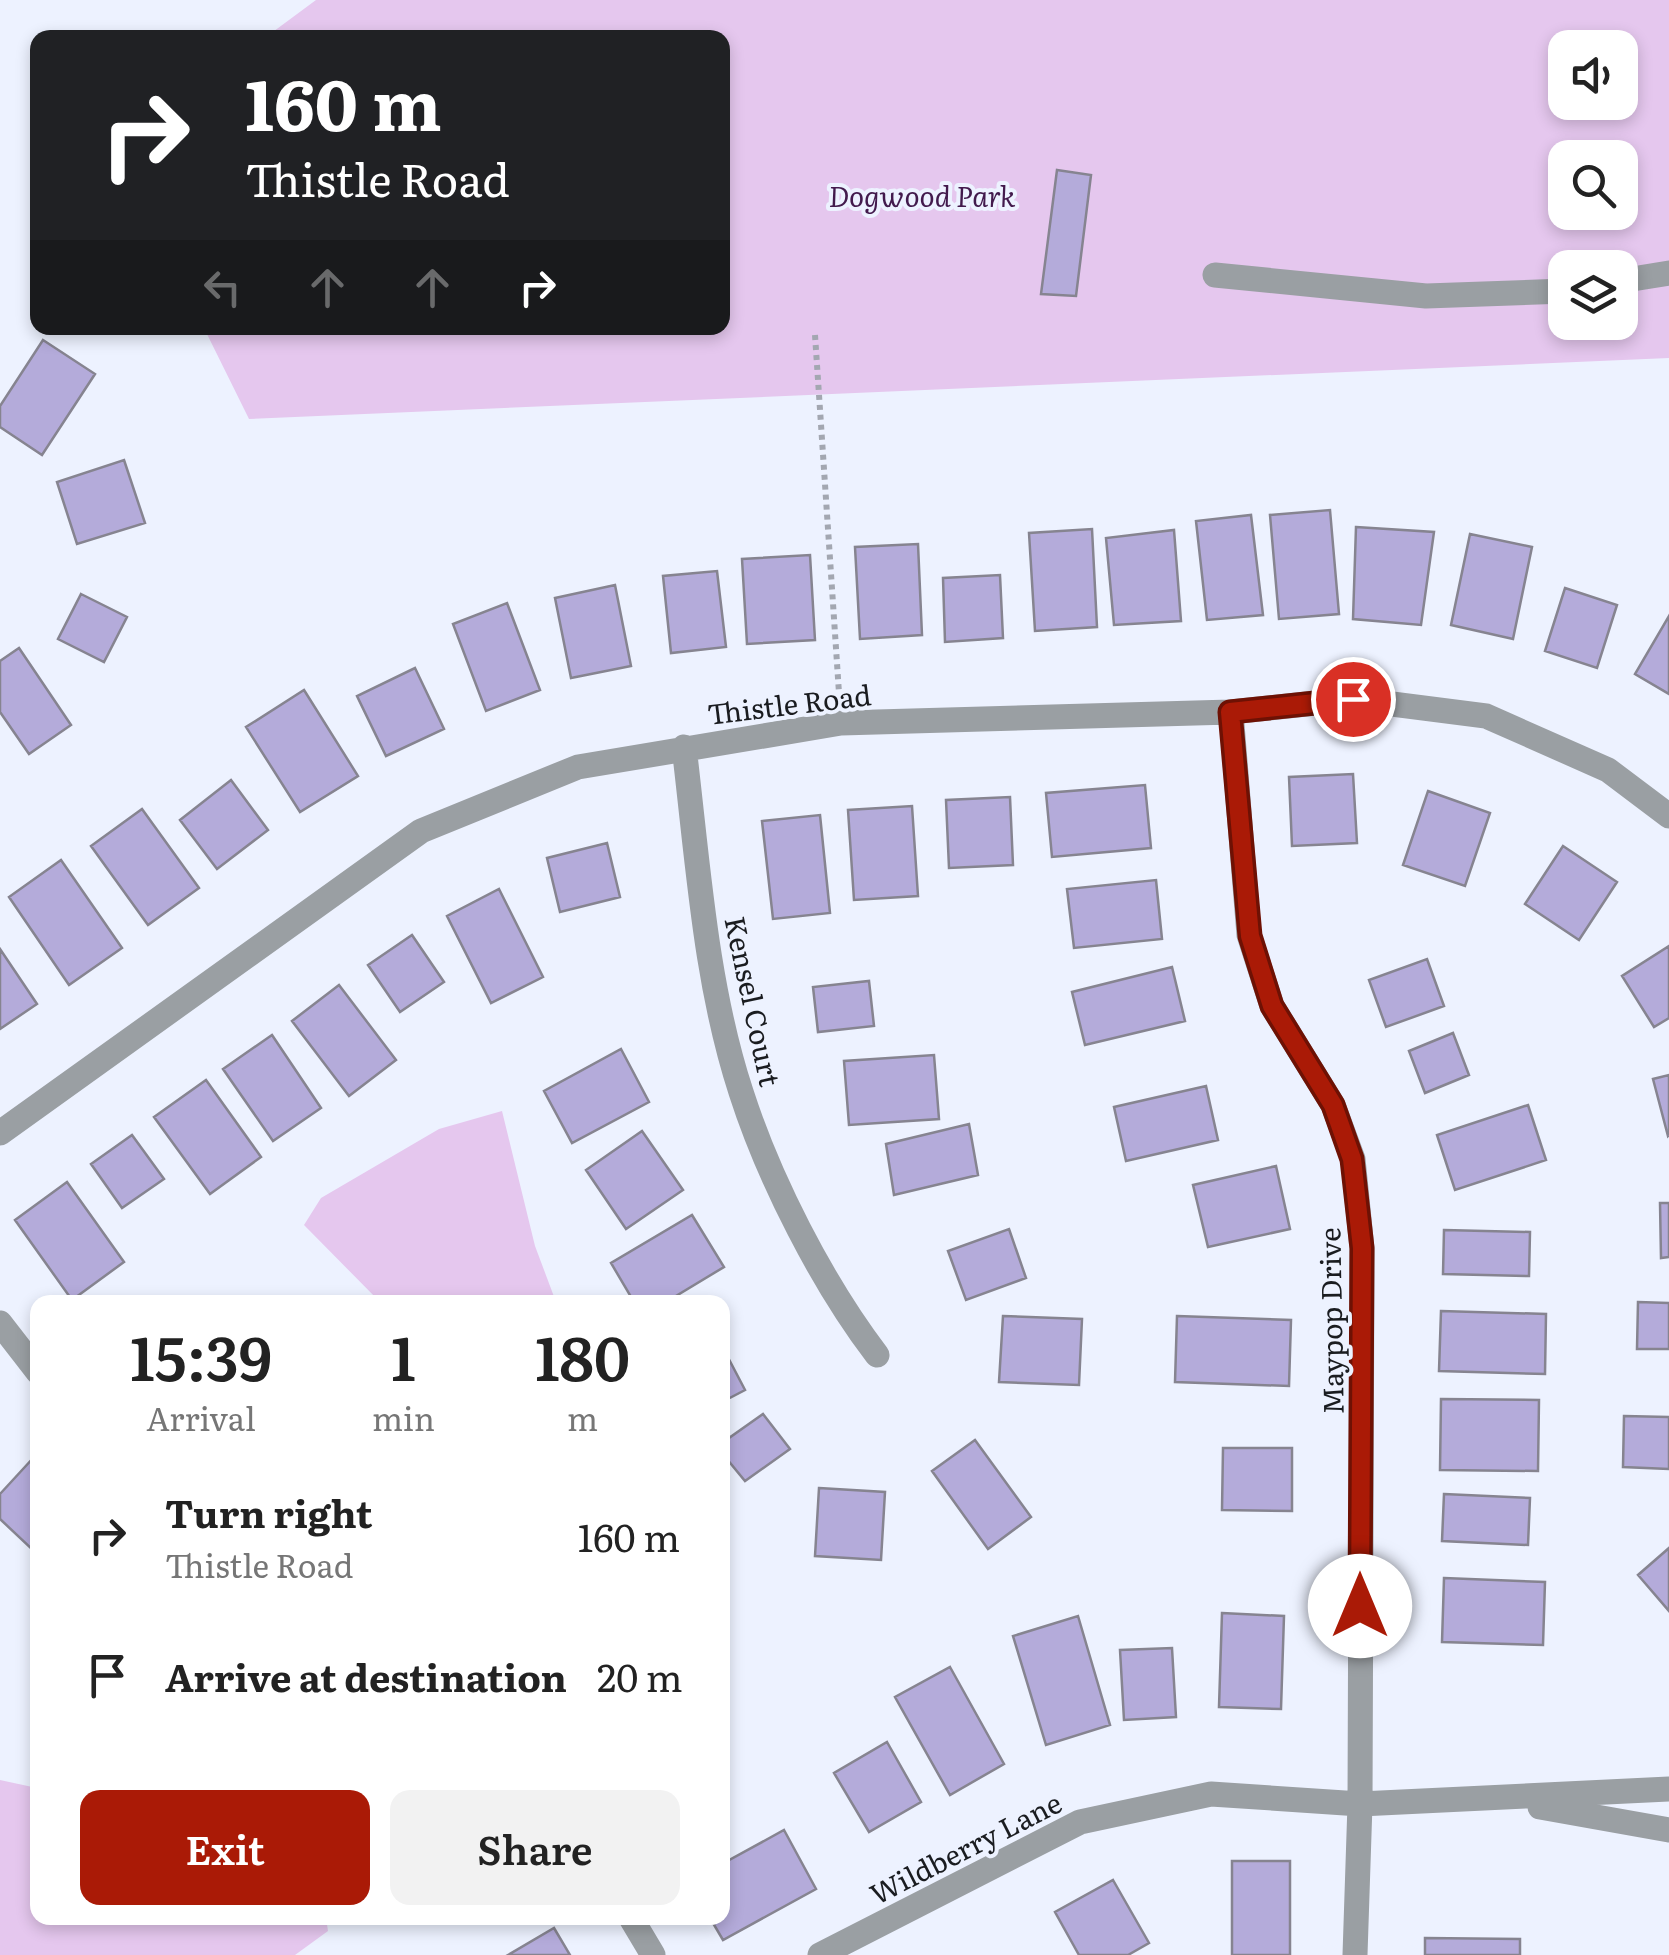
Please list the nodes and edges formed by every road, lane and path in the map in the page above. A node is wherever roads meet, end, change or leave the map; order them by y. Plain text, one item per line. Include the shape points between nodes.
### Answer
1 (1669, 273) edge
2 (1215, 274) dead end
3 (1638, 278) edge
4 (1548, 292) edge
5 (814, 335) dead end
6 (1230, 712) junction
7 (841, 723) junction
8 (684, 747) junction
9 (1669, 816) edge
10 (0, 1133) edge
11 (0, 1324) edge
12 (876, 1355) dead end
13 (30, 1362) edge
14 (1669, 1789) edge
15 (1500, 1800) junction
16 (1360, 1804) junction
17 (1669, 1830) edge
18 (635, 1925) edge
19 (653, 1955) edge
20 (820, 1955) edge
21 (1355, 1955) edge

1 - 3 street
2 - 4 street via 1426,296
5 - 7 path
6 - 7 street, Thistle Road
6 - 9 street, Thistle Road via 1353,699 1486,716 1608,770
6 - 16 street, Maypop Drive via 1250,936 1272,1006 1333,1105 1352,1159 1362,1248
7 - 8 street, Thistle Road
8 - 10 street, Thistle Road via 578,767 422,831
8 - 12 street, Kensel Court via 709,955 741,1092 826,1278
11 - 13 street
14 - 15 street, Wildberry Lane
15 - 16 street, Wildberry Lane
15 - 17 street, Wildberry Lane
16 - 20 street, Wildberry Lane via 1210,1794 1080,1822
16 - 21 street, Maypop Drive
18 - 19 street

